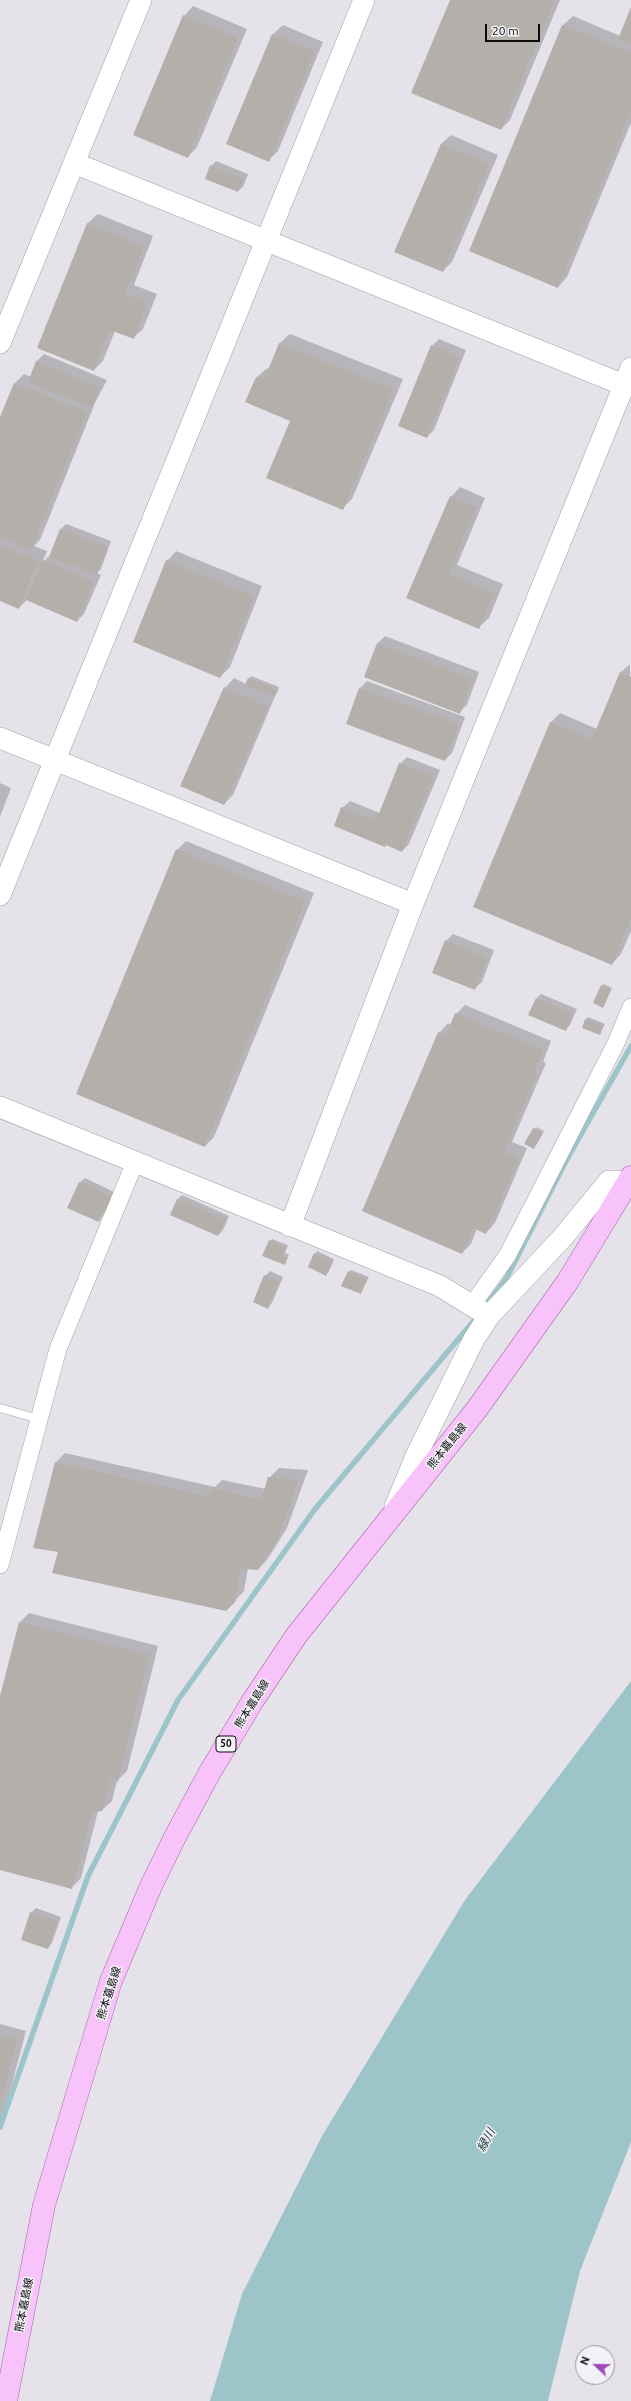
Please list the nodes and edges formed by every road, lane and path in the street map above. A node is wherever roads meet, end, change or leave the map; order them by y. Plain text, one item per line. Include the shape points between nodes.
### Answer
1 (141, 0) edge
2 (364, 0) edge
3 (74, 163) junction
4 (264, 241) junction
5 (0, 343) edge
6 (628, 376) edge
7 (0, 738) edge
8 (56, 761) junction
9 (0, 895) edge
10 (413, 904) junction
11 (631, 1007) edge
12 (0, 1107) edge
13 (135, 1162) junction
14 (630, 1180) edge
15 (290, 1226) junction
16 (480, 1311) junction
17 (0, 1408) edge
18 (39, 1419) junction
19 (390, 1518) junction
20 (0, 1565) edge
21 (6, 2401) edge

1 - 3 street
2 - 4 street
3 - 4 street
3 - 5 street
4 - 6 street
4 - 8 street
6 - 10 street
7 - 8 street
8 - 9 street
8 - 10 street
10 - 15 street
11 - 16 street via 616,1043
12 - 13 street
13 - 15 street
13 - 18 street via 58,1349
14 - 16 street via 609,1181 563,1237
14 - 19 main road, 熊本嘉島線 / 50 via 568,1281 516,1356
15 - 16 street via 440,1286
16 - 19 street via 474,1339 416,1456
17 - 18 lane
18 - 20 street
19 - 21 main road, 熊本嘉島線 / 50 via 296,1636 252,1702 210,1772 151,1886 111,1981 44,2205

